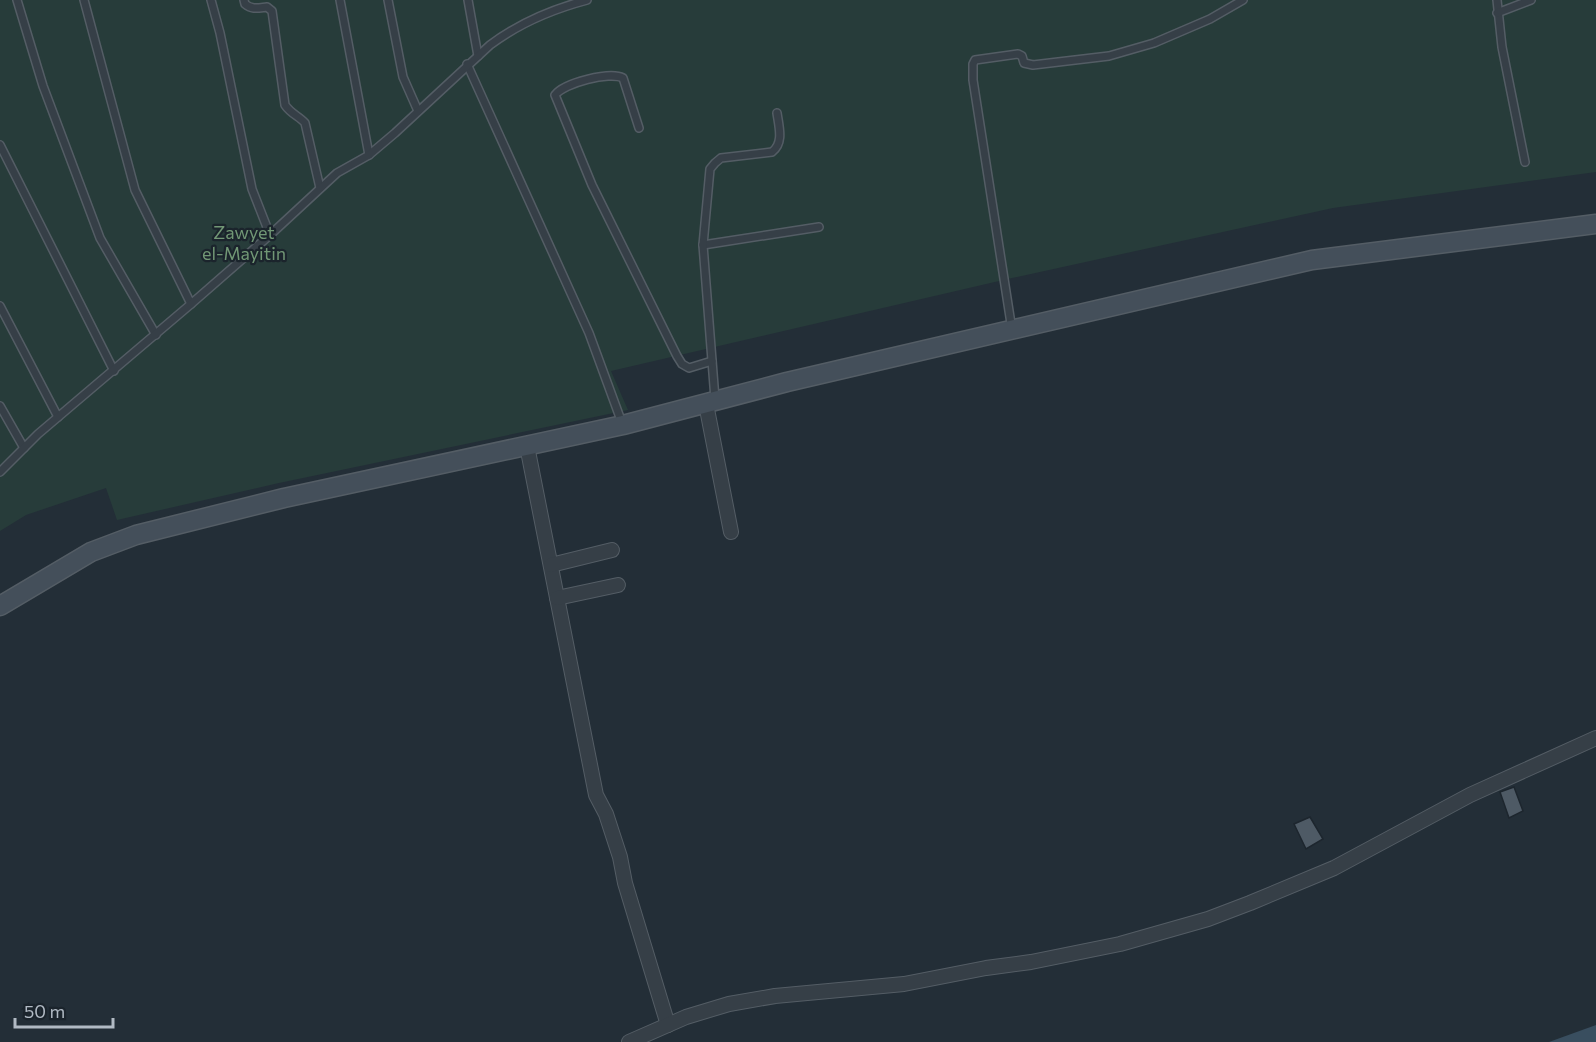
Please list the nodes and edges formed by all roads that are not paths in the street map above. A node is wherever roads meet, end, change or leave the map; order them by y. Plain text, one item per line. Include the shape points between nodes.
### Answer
1 (16, 0) edge
2 (84, 0) edge
3 (211, 0) edge
4 (244, 0) edge
5 (340, 0) edge
6 (388, 0) edge
7 (468, 0) edge
8 (587, 0) edge
9 (1243, 0) edge
10 (1497, 0) edge
11 (1532, 0) edge
12 (1497, 13) junction
13 (478, 56) junction
14 (467, 64) junction
15 (418, 111) junction
16 (777, 113) dead end
17 (639, 128) dead end
18 (0, 145) edge
19 (369, 155) junction
20 (1525, 162) dead end
21 (320, 188) junction
22 (1596, 224) edge
23 (819, 227) dead end
24 (270, 235) junction
25 (703, 245) junction
26 (192, 304) junction
27 (0, 306) edge
28 (1012, 330) junction
29 (156, 335) junction
30 (712, 361) junction
31 (114, 371) junction
32 (710, 402) junction
33 (0, 406) edge
34 (58, 417) junction
35 (623, 425) junction
36 (527, 446) junction
37 (24, 448) junction
38 (0, 472) edge
39 (730, 532) dead end
40 (612, 550) dead end
41 (551, 565) junction
42 (618, 585) dead end
43 (558, 598) junction
44 (0, 606) edge
45 (1596, 738) edge
46 (668, 1024) junction
47 (629, 1042) edge

1 - 29 lane via 43,86 100,238
2 - 26 lane via 135,190
3 - 24 lane via 252,189
4 - 21 lane via 249,7 267,7 272,11 285,105 305,123
5 - 19 lane
6 - 15 lane via 404,77
7 - 13 lane
8 - 13 lane via 506,33
9 - 28 lane via 1154,43 1109,56 1033,65 1024,63 1018,54 975,60 974,80
10 - 12 lane
11 - 12 lane
12 - 20 lane
13 - 14 lane
14 - 15 lane
14 - 35 lane via 590,333
15 - 19 lane
16 - 25 lane via 777,148 721,159 710,169
17 - 30 lane via 620,76 566,86 555,95 592,185 677,356 689,368
18 - 31 lane
19 - 21 lane
21 - 24 lane
22 - 28 main road via 1312,260
23 - 25 lane
24 - 26 lane
25 - 30 lane
26 - 29 lane
27 - 34 lane
28 - 32 main road
29 - 31 lane
30 - 32 lane
31 - 34 lane
32 - 35 main road
32 - 39 street
33 - 37 lane
34 - 37 lane
35 - 36 main road
36 - 41 street
36 - 44 main road via 284,498 136,535 91,552
37 - 38 lane
40 - 41 street
41 - 43 street
42 - 43 street
43 - 46 street via 596,795 620,857
45 - 46 street via 1470,795 1334,868 1197,922 1120,944 904,984 752,999
46 - 47 street

